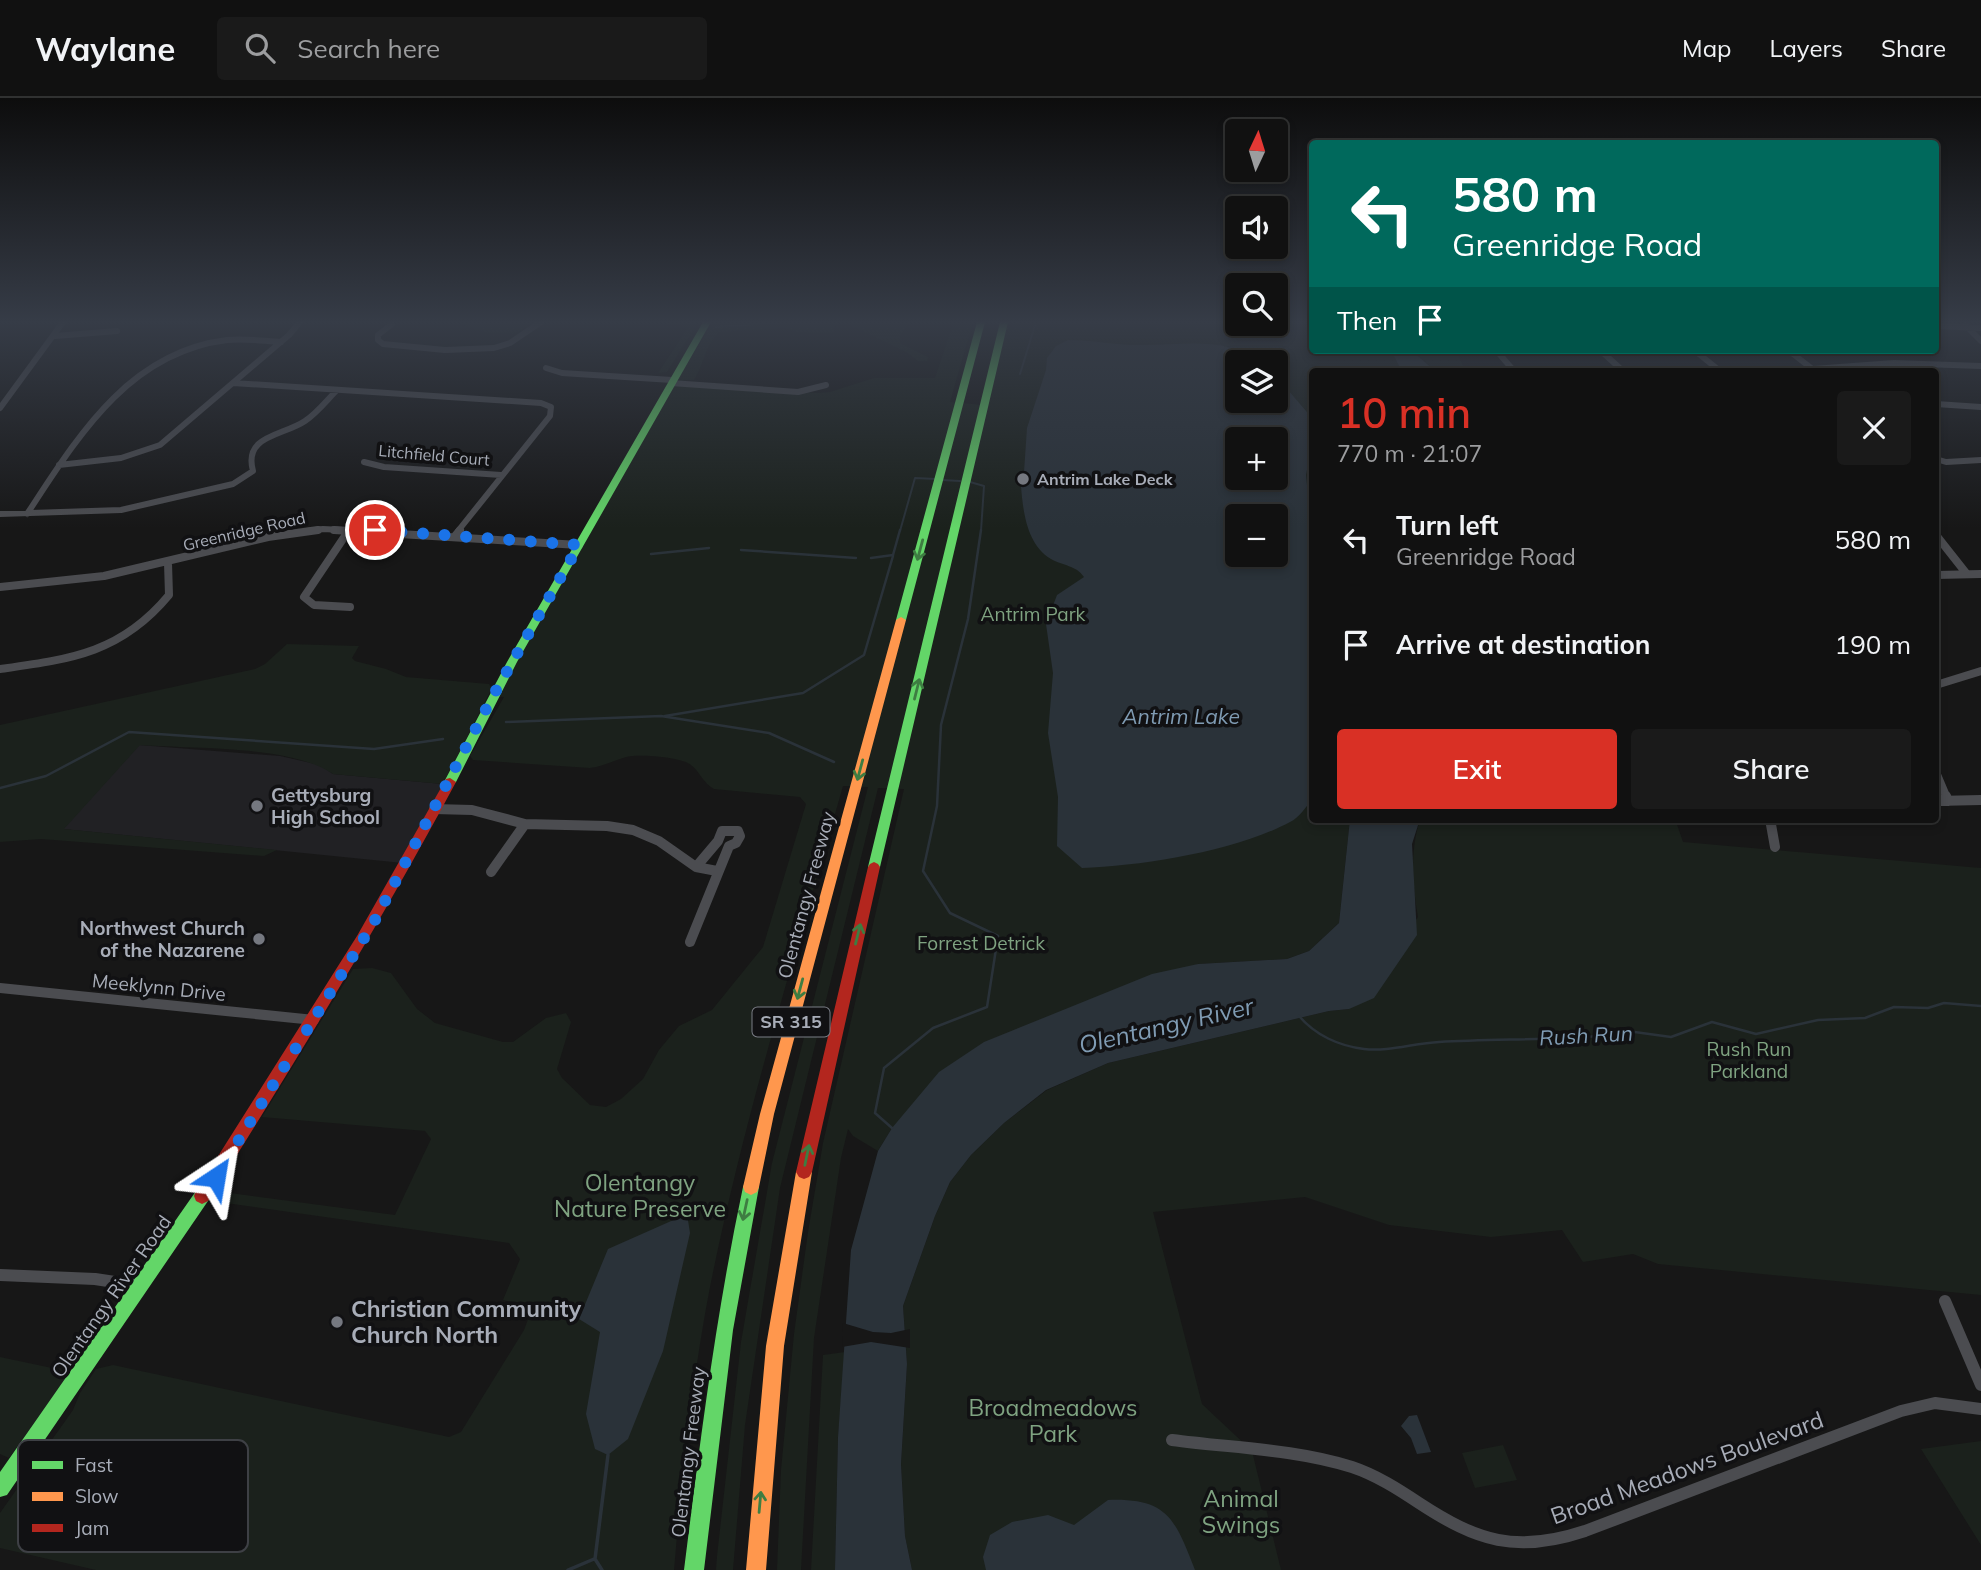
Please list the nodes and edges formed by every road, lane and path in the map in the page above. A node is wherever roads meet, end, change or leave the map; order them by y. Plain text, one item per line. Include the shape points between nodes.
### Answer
1 (337, 390) edge
2 (13, 391) edge
3 (118, 391) edge
4 (224, 391) edge
5 (348, 391) edge
6 (667, 391) edge
7 (782, 391) edge
8 (803, 391) edge
9 (963, 391) edge
10 (988, 391) edge
11 (1939, 404) edge
12 (1981, 407) edge
13 (0, 408) edge
14 (1939, 460) edge
15 (1981, 460) edge
16 (1945, 461) junction
17 (364, 462) dead end
18 (1939, 464) edge
19 (59, 465) junction
20 (501, 475) junction
21 (0, 514) edge
22 (27, 514) junction
23 (349, 528) junction
24 (456, 536) junction
25 (1939, 539) edge
26 (579, 545) junction
27 (168, 563) junction
28 (1966, 573) junction
29 (1981, 574) edge
30 (1939, 575) edge
31 (0, 587) edge
32 (350, 607) dead end
33 (0, 669) edge
34 (1981, 671) edge
35 (1939, 684) edge
36 (1939, 779) edge
37 (1981, 800) edge
38 (1939, 801) edge
39 (1948, 801) junction
40 (434, 810) junction
41 (1771, 823) edge
42 (524, 824) junction
43 (1775, 847) dead end
44 (696, 867) junction
45 (717, 871) junction
46 (491, 872) dead end
47 (690, 943) dead end
48 (0, 988) edge
49 (314, 1020) junction
50 (0, 1275) edge
51 (141, 1286) junction
52 (1945, 1301) dead end
53 (1981, 1385) edge
54 (1981, 1409) edge
55 (34, 1440) edge
56 (1172, 1440) dead end
57 (18, 1462) edge
58 (0, 1488) edge
59 (694, 1570) edge
60 (757, 1570) edge

1 - 22 street via 305,421 252,450 253,471 233,484 121,510
2 - 13 street
3 - 19 street
4 - 19 street via 170,438 149,450
5 - 20 street via 551,407 550,415
6 - 26 main road, Olentangy River Road
7 - 8 street
9 -> 59 main road, Olentangy Freeway / SR 315 via 746,1204 720,1346
60 -> 10 main road, SR 315 via 775,1346 796,1207
11 - 12 street
14 - 16 street
15 - 16 street
16 - 18 street
17 - 20 street, Litchfield Court
19 - 22 street
20 - 24 street
21 - 22 street
23 - 24 street, Greenridge Road
23 - 27 street, Greenridge Road via 280,535
23 - 32 street via 304,597 314,605
24 - 26 street, Greenridge Road
25 - 28 street
26 - 40 main road, Olentangy River Road
27 - 31 street, Greenridge Road via 83,580
27 - 33 street via 169,595 112,645 85,656
28 - 29 street
28 - 30 street
34 - 35 street
36 - 39 street
37 - 39 street
38 - 39 street
40 - 42 street via 472,810
40 - 49 main road, Olentangy River Road
41 - 43 street
42 - 44 street via 633,830 659,841
42 - 46 street
44 - 45 street
44 - 45 street via 722,831 734,829 740,836 729,846
45 - 47 street
48 - 49 street, Meeklynn Drive
49 - 51 main road, Olentangy River Road
50 - 51 street
51 - 55 main road, Olentangy River Road
52 - 53 street
54 - 56 street, Broad Meadows Boulevard via 1936,1404 1901,1411 1550,1542 1516,1544 1467,1531 1385,1480 1341,1464
57 - 58 main road, Olentangy River Road

